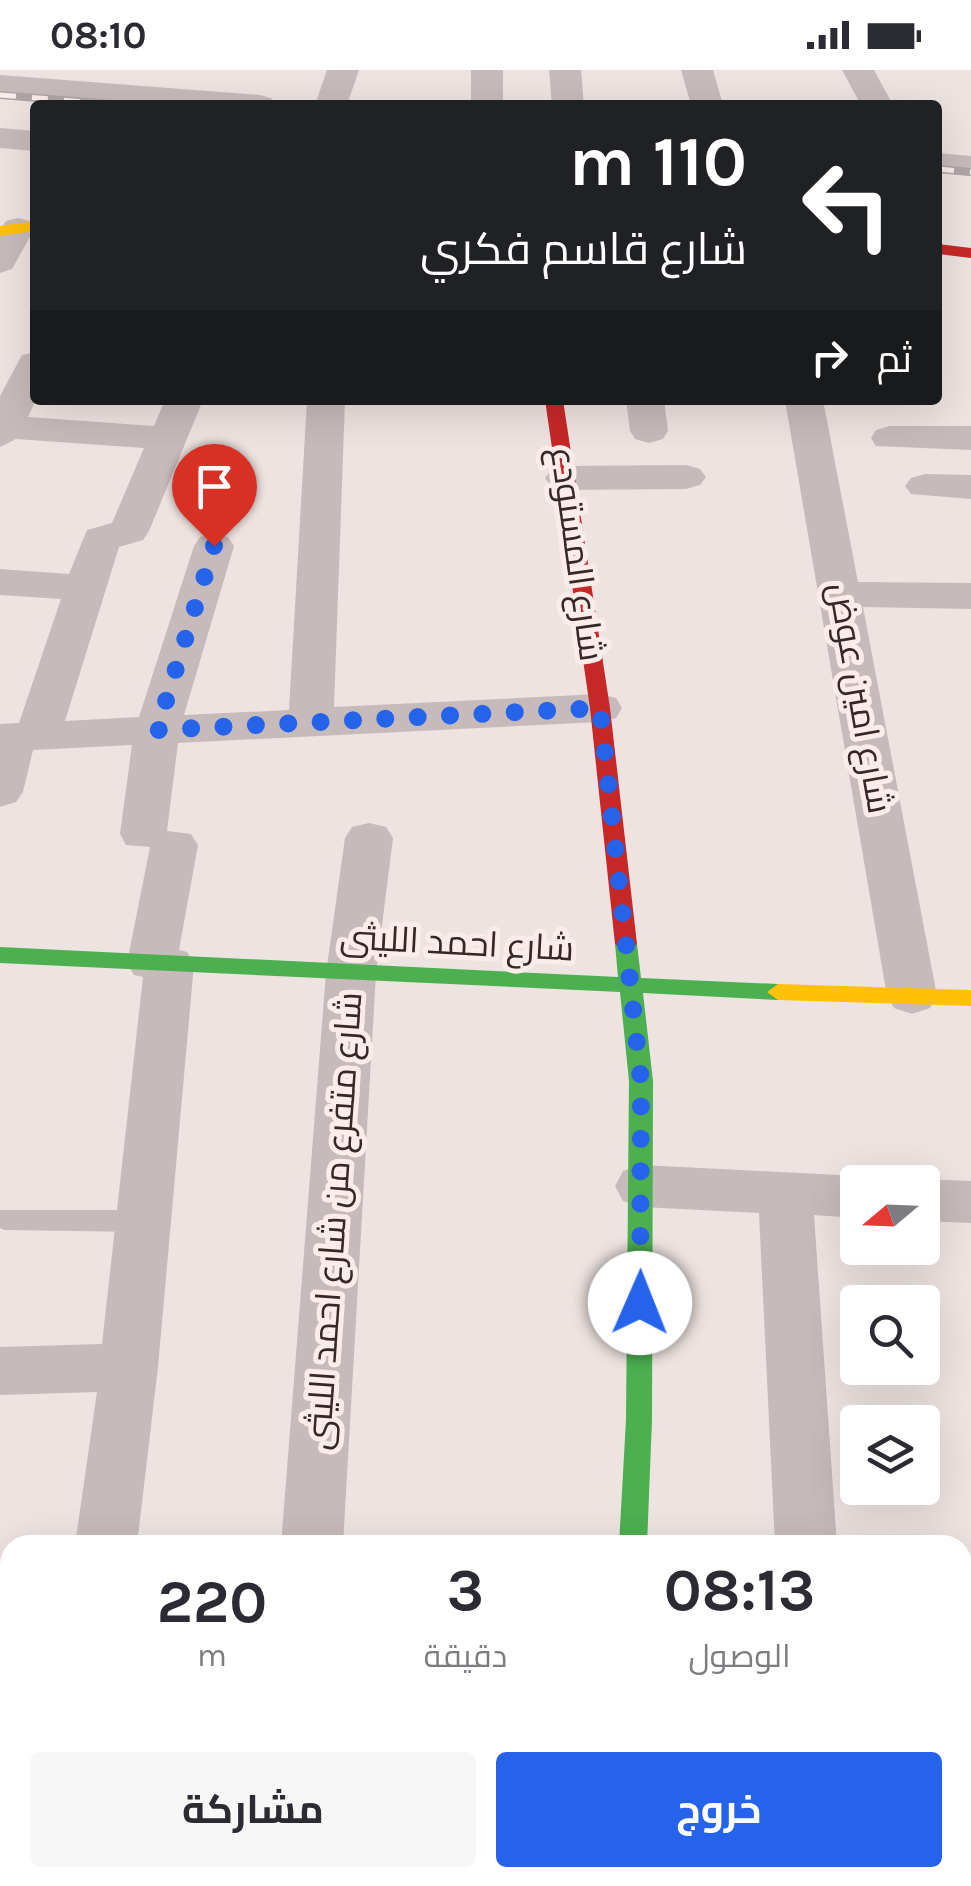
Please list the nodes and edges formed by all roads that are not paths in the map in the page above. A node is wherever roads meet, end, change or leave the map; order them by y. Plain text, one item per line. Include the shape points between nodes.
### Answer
1 (342, 70) edge
2 (487, 70) edge
3 (565, 70) edge
4 (697, 70) edge
5 (858, 70) edge
6 (91, 81) edge
7 (0, 84) edge
8 (213, 86) edge
9 (248, 100) edge
10 (333, 100) edge
11 (488, 100) edge
12 (568, 100) edge
13 (706, 100) edge
14 (874, 100) edge
15 (0, 138) edge
16 (30, 141) edge
17 (942, 162) edge
18 (971, 166) edge
19 (18, 224) edge
20 (942, 249) edge
21 (971, 253) edge
22 (0, 262) edge
23 (942, 264) edge
24 (971, 268) edge
25 (30, 373) edge
26 (182, 405) edge
27 (326, 405) edge
28 (555, 405) edge
29 (805, 405) edge
30 (2, 431) edge
31 (167, 438) junction
32 (890, 438) dead end
33 (971, 438) edge
34 (686, 476) dead end
35 (566, 478) junction
36 (925, 486) dead end
37 (971, 486) edge
38 (214, 546) dead end
39 (0, 582) edge
40 (85, 588) junction
41 (842, 594) junction
42 (971, 596) edge
43 (600, 708) junction
44 (311, 722) junction
45 (157, 730) junction
46 (17, 737) edge
47 (0, 792) edge
48 (369, 838) dead end
49 (0, 955) edge
50 (160, 963) junction
51 (352, 972) junction
52 (634, 988) junction
53 (912, 996) junction
54 (971, 998) edge
55 (642, 1186) junction
56 (785, 1193) junction
57 (840, 1195) edge
58 (940, 1201) edge
59 (971, 1202) edge
60 (4, 1219) dead end
61 (144, 1222) junction
62 (129, 1367) junction
63 (0, 1372) edge
64 (107, 1535) edge
65 (313, 1535) edge
66 (633, 1535) edge
67 (805, 1535) edge

1 - 10 street
2 - 11 street
3 - 12 street
4 - 13 street
5 - 14 street
6 - 7 street
6 - 8 street
8 - 9 street
15 - 16 street
17 - 18 street
19 - 22 street
20 - 21 street
23 - 24 street
25 - 30 street
26 - 31 street
27 - 44 street
28 - 35 street, شارع المستودع
29 - 41 street, شارع امين عوض
30 - 31 street
31 - 40 street via 130,530 102,538
32 - 33 street
34 - 35 street
35 - 43 street, شارع المستودع
36 - 37 street
38 - 45 street
39 - 40 street
40 - 46 street
41 - 42 street
41 - 53 street, شارع امين عوض
43 - 44 street
43 - 52 street, شارع المستودع
44 - 45 street
45 - 46 street
45 - 50 street
46 - 47 street
48 - 51 street, شارع متفرع من شارع احمد الليثى
49 - 50 street, شارع احمد الليثى
50 - 51 street, شارع احمد الليثى
50 - 61 street
51 - 52 street, شارع احمد الليثى
51 - 65 street, شارع متفرع من شارع احمد الليثى
52 - 53 street, شارع احمد الليثى
52 - 55 street, شارع المستودع
53 - 54 street, شارع احمد الليثى
55 - 56 street
55 - 66 street, شارع المستودع
56 - 57 street
56 - 67 street
58 - 59 street
60 - 61 lane
61 - 62 street
62 - 63 street
62 - 64 street

